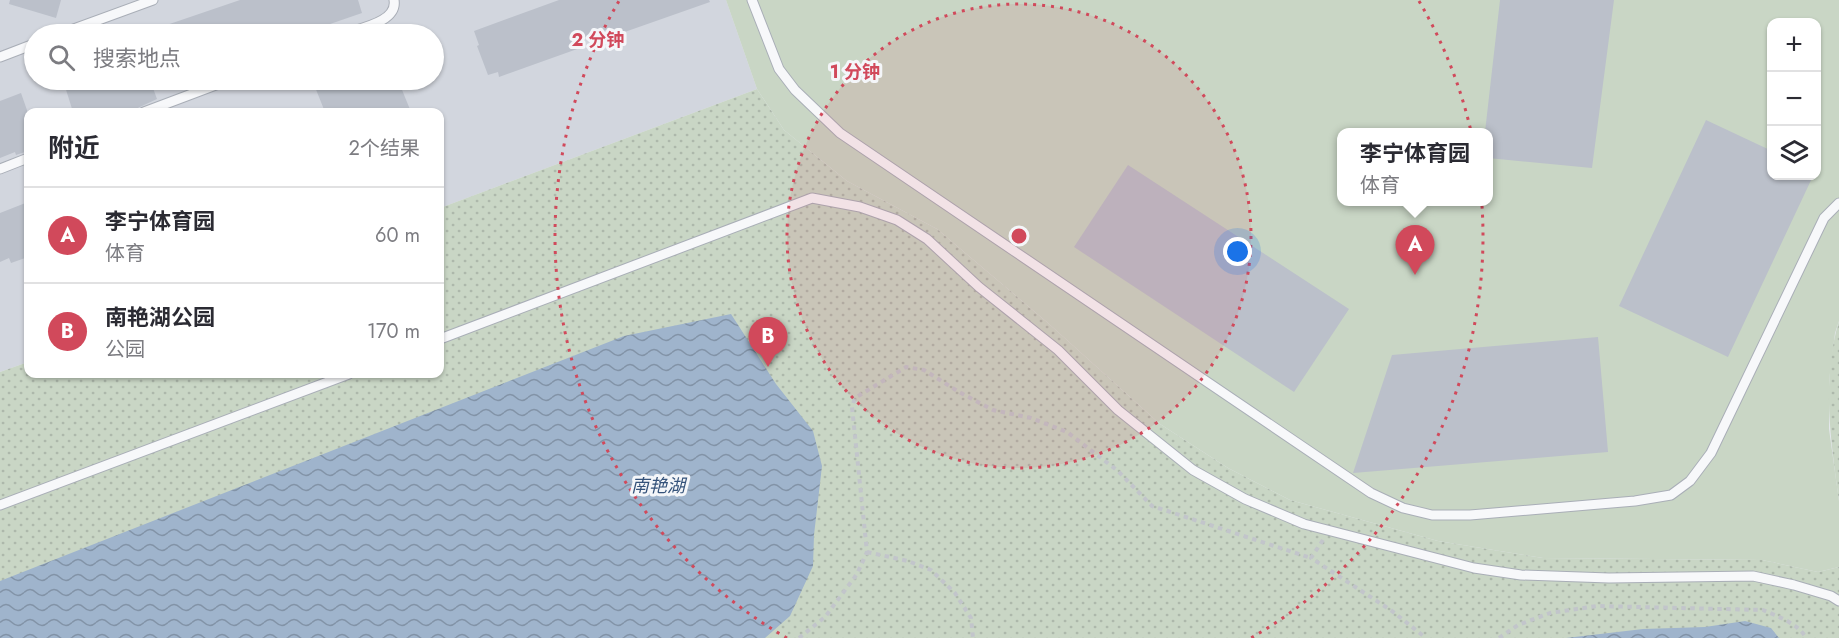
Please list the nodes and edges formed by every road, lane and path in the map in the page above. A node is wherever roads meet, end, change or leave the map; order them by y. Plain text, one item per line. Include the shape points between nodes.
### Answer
1 (153, 0) edge
2 (394, 0) edge
3 (752, 0) edge
4 (87, 24) edge
5 (371, 24) edge
6 (24, 48) edge
7 (0, 57) edge
8 (202, 90) edge
9 (155, 108) edge
10 (24, 160) edge
11 (0, 169) edge
12 (1839, 203) edge
13 (444, 337) edge
14 (338, 378) edge
15 (0, 505) edge
16 (1329, 531) junction
17 (867, 552) junction
18 (1311, 558) junction
19 (1839, 601) edge
20 (799, 638) edge
21 (973, 638) edge
22 (1426, 638) edge
23 (1499, 638) edge
24 (1806, 638) edge

1 - 4 lane
2 - 5 lane via 394,9 387,18
3 - 12 lane via 779,69 840,133 1371,493 1403,508 1432,515 1635,501 1671,495 1690,481 1711,453 1824,218
6 - 7 lane
8 - 9 lane
10 - 11 lane
13 - 16 lane via 812,198 860,207 897,220 927,239 979,287 1058,350 1118,410 1193,470 1245,499
14 - 15 lane
16 - 18 path
16 - 19 lane via 1474,568 1521,575 1753,576
17 - 18 path via 852,407 855,398 906,367 924,370 993,410 1031,418 1067,432 1118,471 1152,506
17 - 20 path via 857,574 825,617
17 - 21 path via 931,570 955,593 971,618
18 - 22 path
23 - 24 path via 1518,625 1550,613 1597,606 1763,610 1784,619

